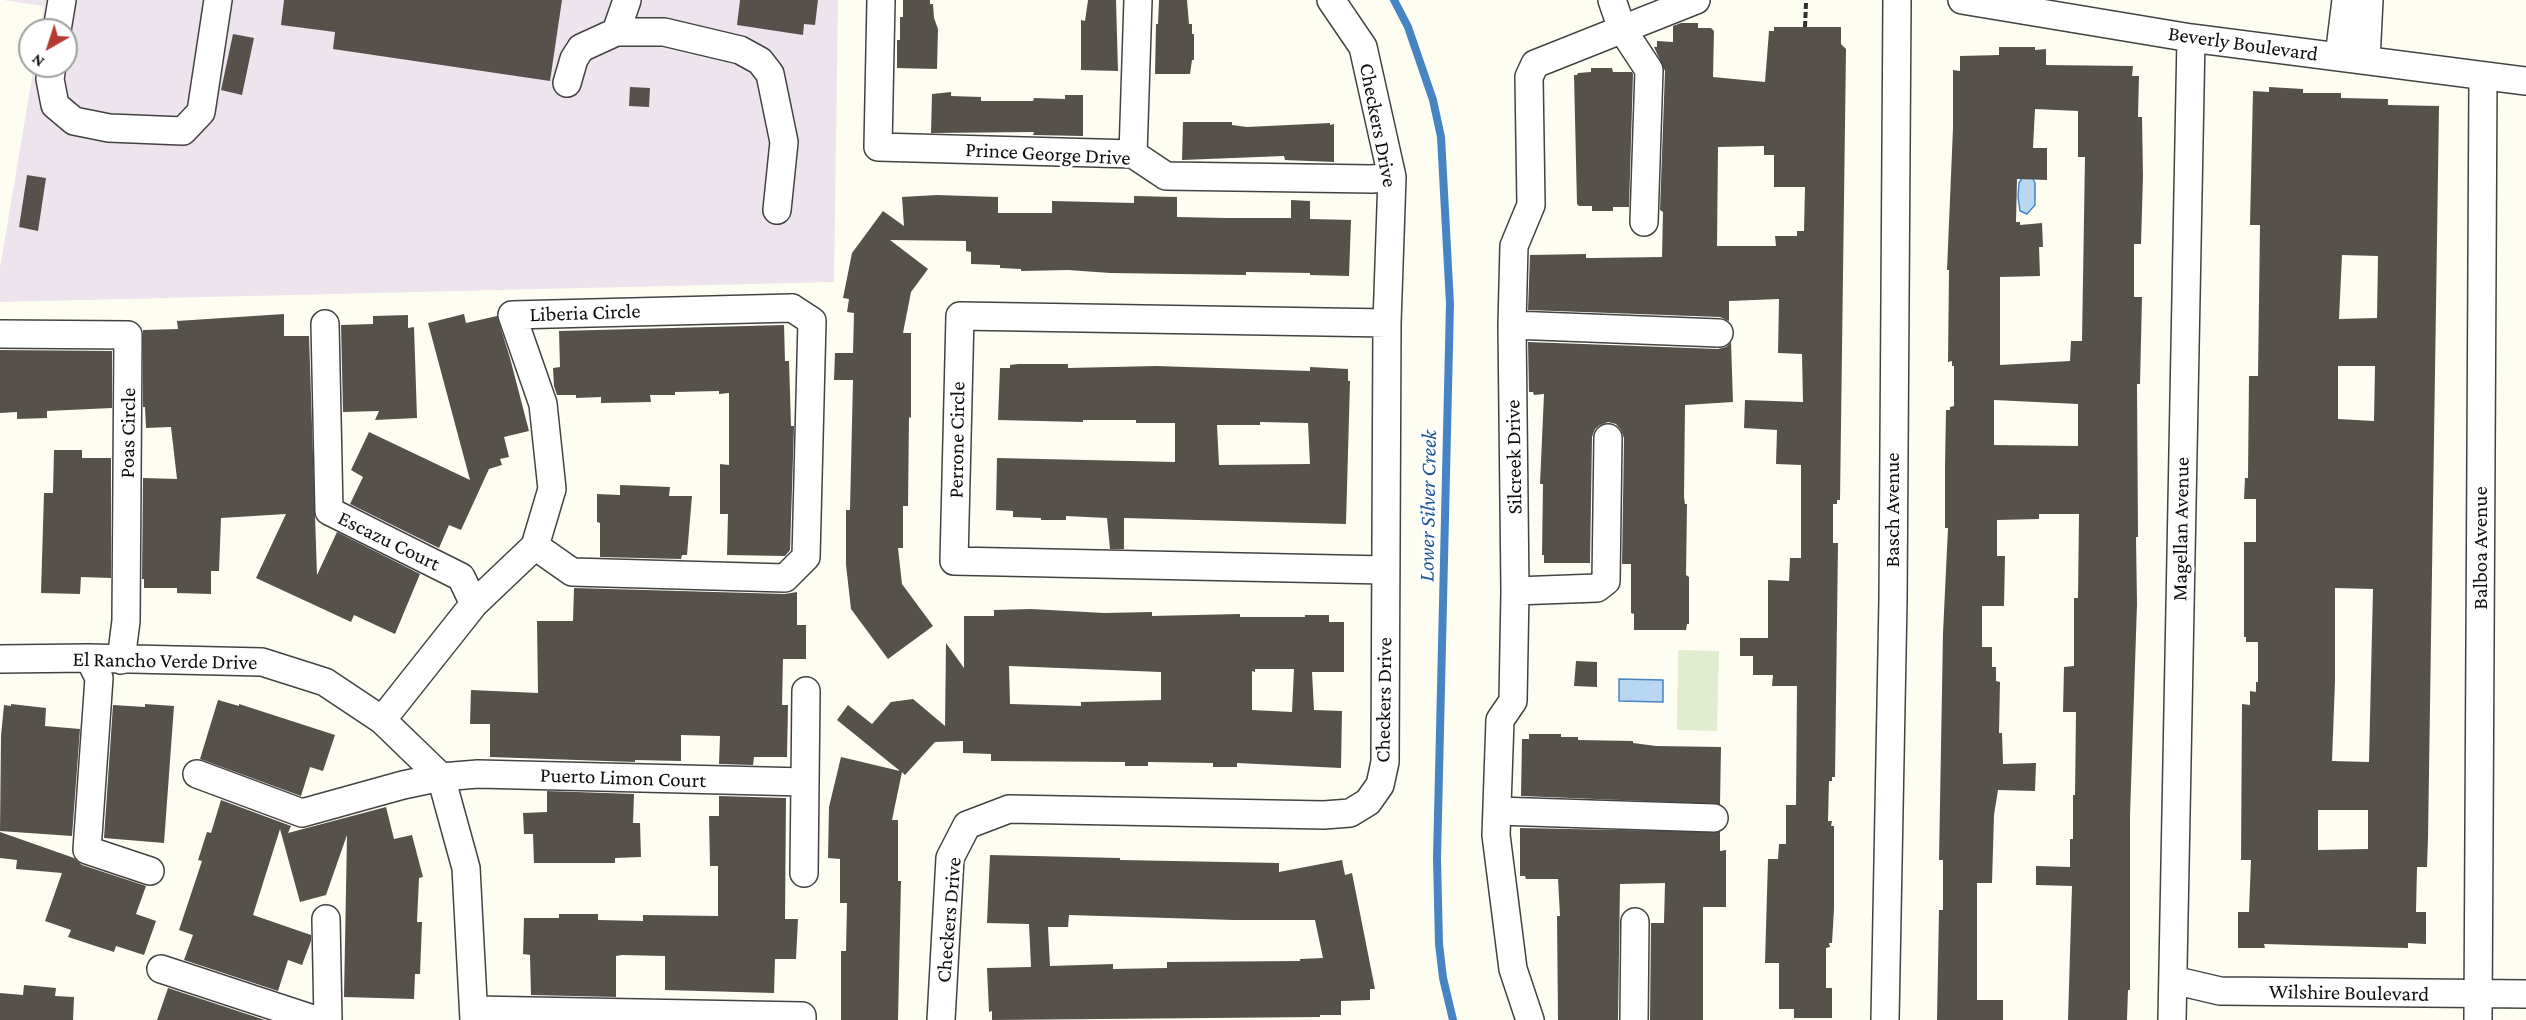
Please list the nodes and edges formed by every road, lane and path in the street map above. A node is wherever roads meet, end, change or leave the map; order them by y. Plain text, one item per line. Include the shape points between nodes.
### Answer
1 (62, 0) edge
2 (218, 0) edge
3 (627, 0) edge
4 (881, 0) edge
5 (1138, 0) edge
6 (1331, 0) edge
7 (1612, 0) edge
8 (1696, 0) edge
9 (1897, 0) edge
10 (1962, 0) edge
11 (2346, 0) edge
12 (2369, 0) edge
13 (1806, 3) dead end
14 (59, 18) edge
15 (1805, 27) dead end
16 (1622, 29) junction
17 (616, 32) junction
18 (2191, 38) junction
19 (2339, 57) junction
20 (2366, 60) junction
21 (2483, 76) junction
22 (50, 78) edge
23 (2526, 81) edge
24 (567, 83) dead end
25 (1133, 154) junction
26 (1392, 177) junction
27 (777, 210) dead end
28 (1644, 222) dead end
29 (1387, 323) junction
30 (325, 324) dead end
31 (1512, 325) junction
32 (1719, 333) dead end
33 (0, 334) edge
34 (1608, 438) dead end
35 (535, 546) junction
36 (1385, 570) junction
37 (1515, 591) junction
38 (474, 604) junction
39 (89, 658) junction
40 (0, 659) edge
41 (121, 660) junction
42 (806, 691) dead end
43 (382, 720) junction
44 (197, 774) dead end
45 (441, 777) junction
46 (805, 782) junction
47 (1497, 812) junction
48 (1714, 818) dead end
49 (150, 871) dead end
50 (804, 873) dead end
51 (326, 919) dead end
52 (1635, 922) dead end
53 (161, 969) dead end
54 (2173, 980) junction
55 (2526, 994) edge
56 (2478, 1007) edge
57 (475, 1015) edge
58 (316, 1020) edge
59 (328, 1020) edge
60 (802, 1020) edge
61 (941, 1020) edge
62 (1530, 1020) edge
63 (1634, 1020) edge
64 (1885, 1020) edge
65 (2172, 1020) edge

1 - 14 street
2 - 22 street via 201,112 183,131 109,128 74,121 55,105
3 - 17 street
4 - 25 street, Prince George Drive via 879,147
5 - 25 street
6 - 26 street, Checkers Drive via 1363,47
7 - 16 street
8 - 16 street, Silcreek Drive
9 - 64 street, Basch Avenue via 1893,600
10 - 18 street, Beverly Boulevard
11 - 19 street
12 - 20 street
13 - 15 path
16 - 28 street via 1649,70
16 - 31 street, Silcreek Drive via 1535,64 1529,77 1531,205 1514,246
17 - 24 street via 581,48
17 - 27 street via 664,32 740,50 760,61 770,74 784,142
18 - 19 street, Beverly Boulevard
18 - 54 street, Magellan Avenue
19 - 20 street, Beverly Boulevard
20 - 21 street, Beverly Boulevard
21 - 23 street, Beverly Boulevard
21 - 56 street, Balboa Avenue
25 - 26 street, Prince George Drive via 1166,176
26 - 29 street, Checkers Drive
29 - 36 street, Checkers Drive
29 - 36 street, Perrone Circle via 960,316 954,561
30 - 38 street, Escazu Court via 329,511 461,576
31 - 32 street
31 - 37 street, Silcreek Drive
33 - 41 street, Poas Circle via 128,335 126,621
34 - 37 street via 1606,581 1597,588
35 - 35 street, Liberia Circle via 552,489 551,478 543,404 512,315 792,308 812,321 806,556 785,578 572,572
35 - 38 street
36 - 61 street, Checkers Drive via 1385,762 1380,785 1368,802 1350,813 1324,815 1009,809 967,825 950,858
37 - 47 street, Silcreek Drive via 1514,701 1500,720
38 - 43 street
39 - 40 street, El Rancho Verde Drive
39 - 41 street, El Rancho Verde Drive
39 - 49 street via 99,678 87,850
41 - 43 street, El Rancho Verde Drive via 262,662 325,682
42 - 46 street
43 - 45 street, El Rancho Verde Drive
44 - 45 street, Puerto Limon Court via 302,813
45 - 46 street, Puerto Limon Court via 478,774
45 - 57 street via 466,868
46 - 50 street
47 - 48 street
47 - 62 street, Silcreek Drive via 1496,835 1513,969
51 - 59 street
52 - 63 street
53 - 58 street
54 - 56 street, Wilshire Boulevard via 2220,991
54 - 65 street, Magellan Avenue
55 - 56 street, Wilshire Boulevard
57 - 60 street via 802,1016

